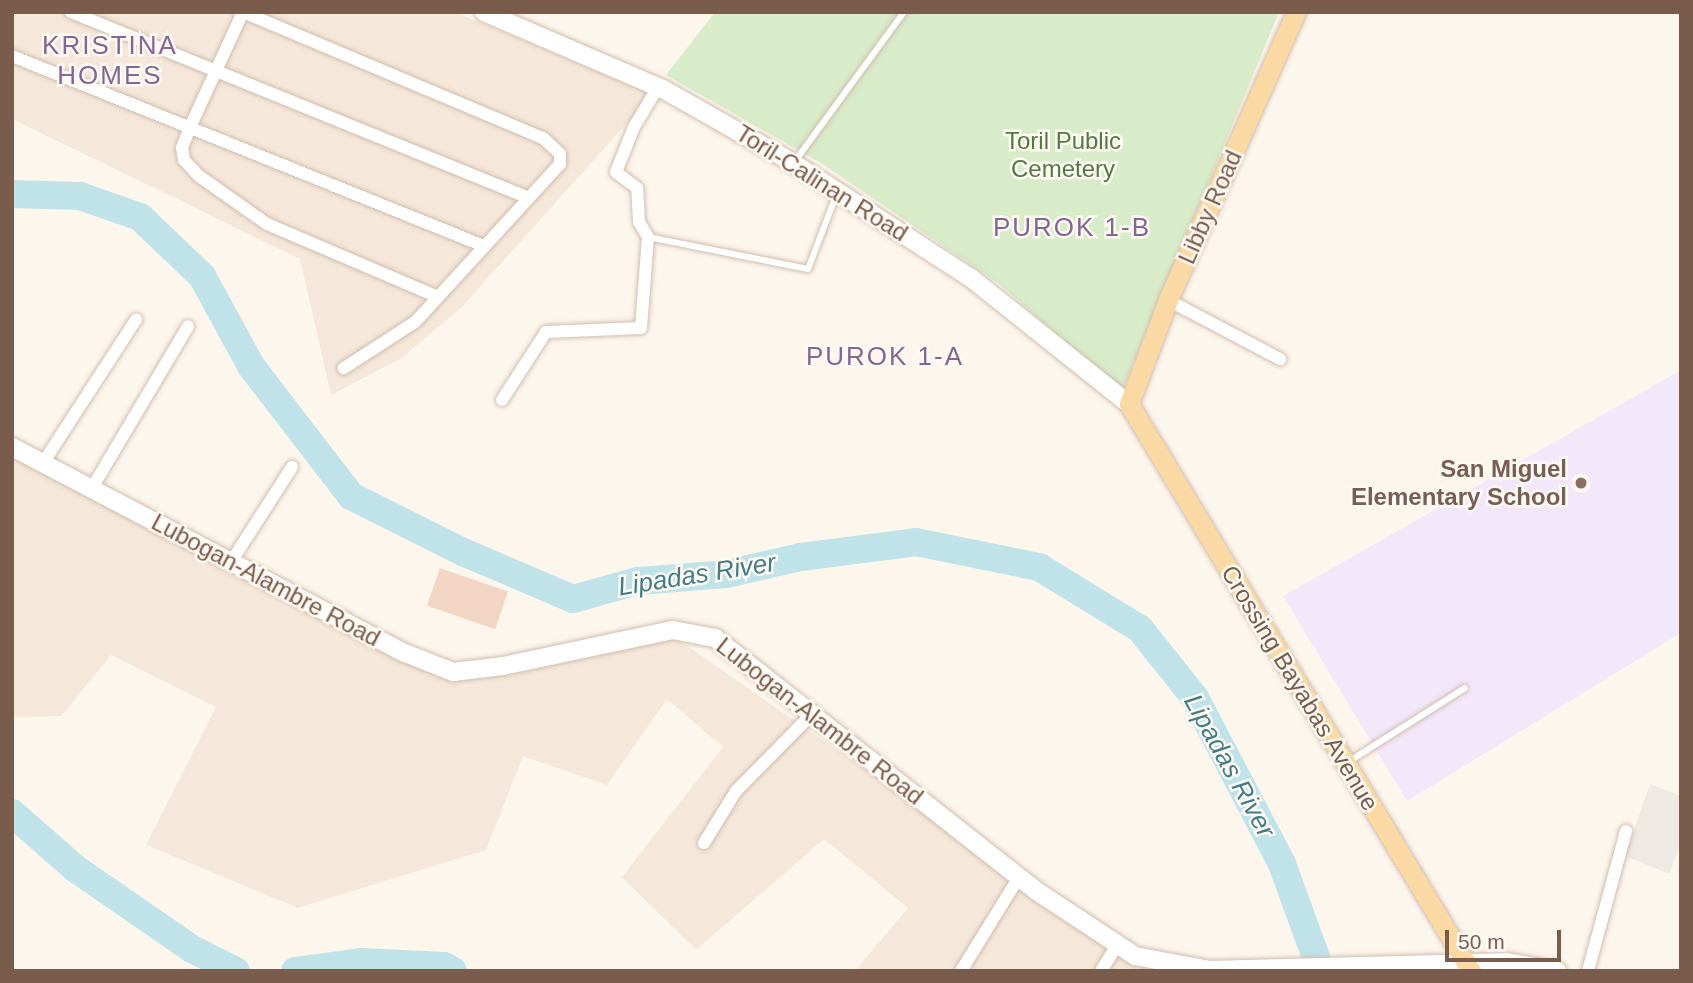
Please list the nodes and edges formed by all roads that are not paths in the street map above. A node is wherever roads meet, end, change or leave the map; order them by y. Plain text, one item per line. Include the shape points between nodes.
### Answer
1 (71, 12) edge
2 (243, 12) edge
3 (484, 12) edge
4 (904, 12) edge
5 (1296, 12) edge
6 (12, 56) edge
7 (218, 72) junction
8 (658, 87) junction
9 (190, 127) junction
10 (793, 163) junction
11 (838, 191) junction
12 (529, 198) junction
13 (648, 237) junction
14 (484, 246) junction
15 (438, 297) junction
16 (1168, 300) junction
17 (136, 320) dead end
18 (188, 326) dead end
19 (1280, 359) dead end
20 (344, 368) dead end
21 (502, 400) dead end
22 (1129, 404) junction
23 (12, 447) edge
24 (43, 463) junction
25 (292, 467) dead end
26 (92, 488) junction
27 (231, 562) junction
28 (1465, 688) dead end
29 (813, 713) junction
30 (1346, 763) junction
31 (1626, 831) dead end
32 (704, 843) dead end
33 (1020, 877) junction
34 (1115, 947) junction
35 (1469, 967) edge
36 (1179, 969) edge
37 (1278, 970) edge
38 (961, 971) edge
39 (1101, 971) edge
40 (1557, 971) edge
41 (1588, 971) edge

1 - 7 street
2 - 7 street
2 - 12 street via 543,138 562,159
3 - 8 street, Toril-Calinan Road
4 - 10 lane
5 - 16 main road, Libby Road
6 - 9 street
7 - 9 street
7 - 12 street
8 - 10 street, Toril-Calinan Road
8 - 13 street via 634,127 616,172 637,188 639,222
9 - 14 street
9 - 15 street via 182,148 184,160 245,211
10 - 11 street, Toril-Calinan Road
11 - 13 lane via 808,269
11 - 22 street, Toril-Calinan Road via 971,278
12 - 14 street
13 - 21 street via 641,327 546,332
14 - 15 street
15 - 20 street via 415,322
16 - 19 street
16 - 22 main road, Libby Road
17 - 24 street
18 - 26 street
22 - 30 main road, Crossing Bayabas Avenue
23 - 24 street, Lubogan-Alambre Road
24 - 26 street, Lubogan-Alambre Road
25 - 27 street
26 - 27 street, Lubogan-Alambre Road
27 - 29 street, Lubogan-Alambre Road via 405,653 453,671 503,666 673,629 693,631 733,649
28 - 30 lane
29 - 32 street via 736,791
29 - 33 street, Lubogan-Alambre Road
30 - 35 main road, Crossing Bayabas Avenue
31 - 41 street
33 - 34 street, Lubogan-Alambre Road
33 - 38 street
34 - 36 street, Lubogan-Alambre Road
34 - 39 street
35 - 37 street, Lubogan-Alambre Road
35 - 40 street, Lubogan-Alambre Road via 1507,962
36 - 37 street, Lubogan-Alambre Road

